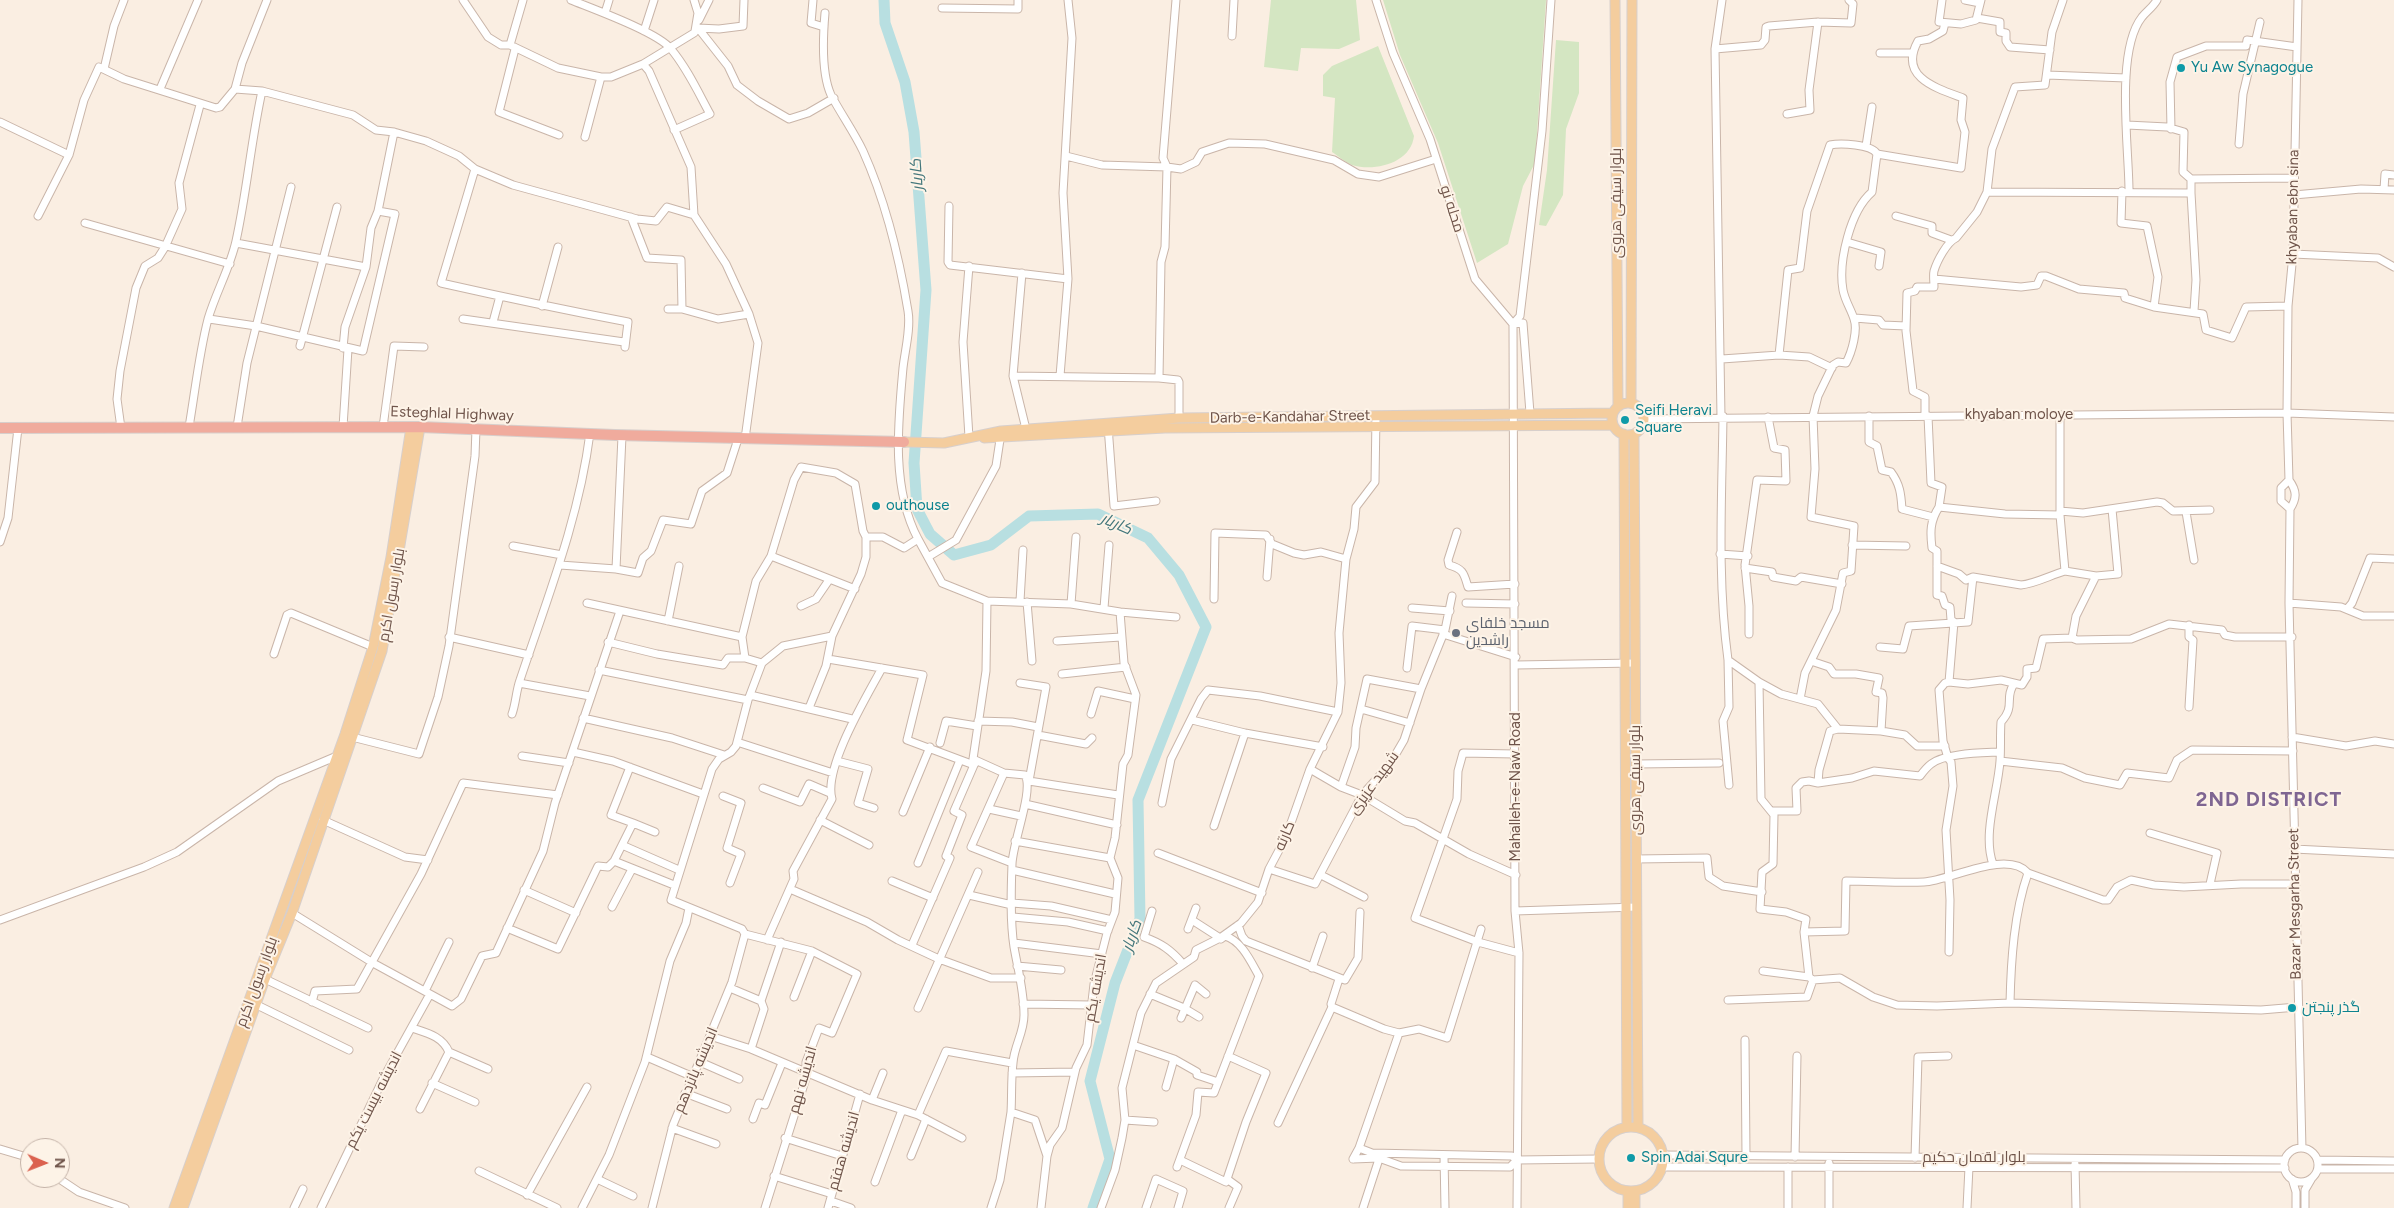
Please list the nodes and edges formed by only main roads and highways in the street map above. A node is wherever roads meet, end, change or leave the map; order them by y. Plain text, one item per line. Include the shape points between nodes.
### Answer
1 (1615, 0) edge
2 (1632, 0) edge
3 (1616, 191) junction
4 (1632, 191) junction
5 (1631, 403) junction
6 (1615, 409) junction
7 (1613, 425) junction
8 (416, 427) junction
9 (1108, 427) junction
10 (0, 428) edge
11 (1001, 434) junction
12 (1624, 434) junction
13 (1634, 434) junction
14 (901, 442) joint
15 (342, 757) junction
16 (1627, 1126) junction
17 (1638, 1127) junction
18 (1632, 1191) junction
19 (174, 1208) edge
20 (183, 1208) edge
21 (1628, 1208) edge
22 (1635, 1208) edge

1 - 3 main road, بلوار سیفی هروی
2 - 4 main road, بلوار سیفی هروی
3 - 4 main road
3 - 6 main road, بلوار سیفی هروی
4 - 5 main road, بلوار سیفی هروی
5 - 6 main road
5 - 13 main road via 1639,407 1644,418
6 - 7 main road
6 - 9 main road, Darb-e-Kandahar Street via 1514,414 1179,418
7 - 9 main road, Darb-e-Kandahar Street
7 - 12 main road
8 - 10 highway, Esteghlal Highway
8 - 14 highway, Esteghlal Highway via 622,436
8 - 15 main road, بلوار رسول اکرم via 373,647
8 - 15 main road, بلوار رسول اکرم via 382,651
9 - 11 main road, Darb-e-Kandahar Street
9 - 11 main road, Darb-e-Kandahar Street via 1026,429
11 - 14 main road, Darb-e-Kandahar Street via 944,443
12 - 13 main road
12 - 16 main road, بلوار سیفی هروی
13 - 17 main road, بلوار سیفی هروی
15 - 19 main road, بلوار رسول اکرم
15 - 20 main road, بلوار رسول اکرم via 292,913
16 - 17 main road
16 - 18 main road via 1606,1137 1598,1159 1604,1177 1619,1189
17 - 18 main road via 1655,1137 1665,1167 1652,1183
18 - 21 main road
18 - 22 main road

